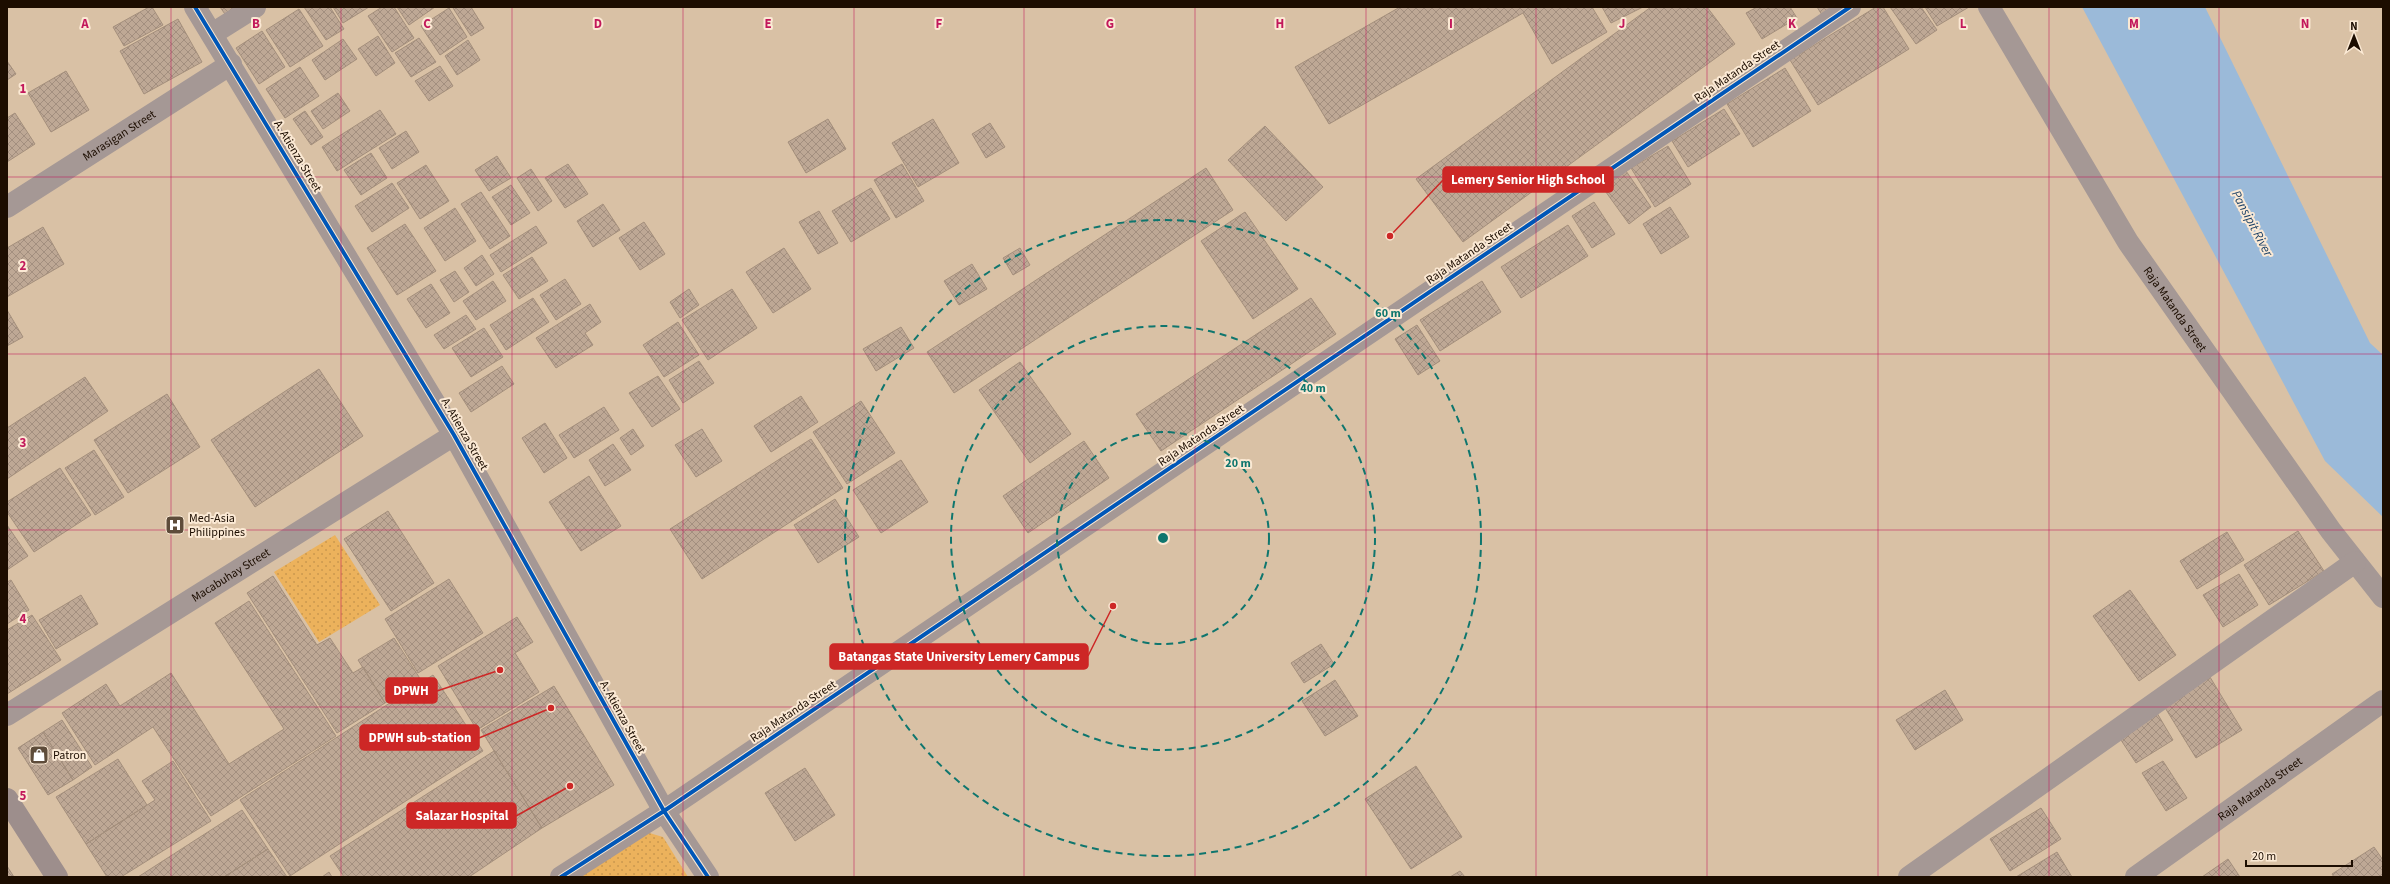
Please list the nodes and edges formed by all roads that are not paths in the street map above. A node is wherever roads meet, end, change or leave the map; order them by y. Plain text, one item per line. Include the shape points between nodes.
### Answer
1 (194, 7) edge
2 (255, 7) edge
3 (1850, 7) edge
4 (1989, 7) edge
5 (212, 34) junction
6 (231, 64) junction
7 (7, 206) edge
8 (454, 435) junction
9 (2355, 562) junction
10 (2383, 597) edge
11 (2383, 701) edge
12 (7, 715) edge
13 (7, 799) edge
14 (664, 811) junction
15 (57, 877) edge
16 (561, 877) edge
17 (708, 877) edge
18 (1909, 877) edge
19 (2136, 877) edge

1 - 5 street, A. Atienza Street
2 - 5 street
3 - 14 street, Raja Matanda Street
4 - 9 street, Raja Matanda Street via 2128,242
5 - 6 street, A. Atienza Street
6 - 7 street, Marasigan Street
6 - 8 street, A. Atienza Street
8 - 12 street, Macabuhay Street
8 - 14 street, A. Atienza Street
9 - 10 street, Raja Matanda Street
9 - 18 street
11 - 19 street, Raja Matanda Street
13 - 15 main road
14 - 16 street, Raja Matanda Street
14 - 17 street, A. Atienza Street

